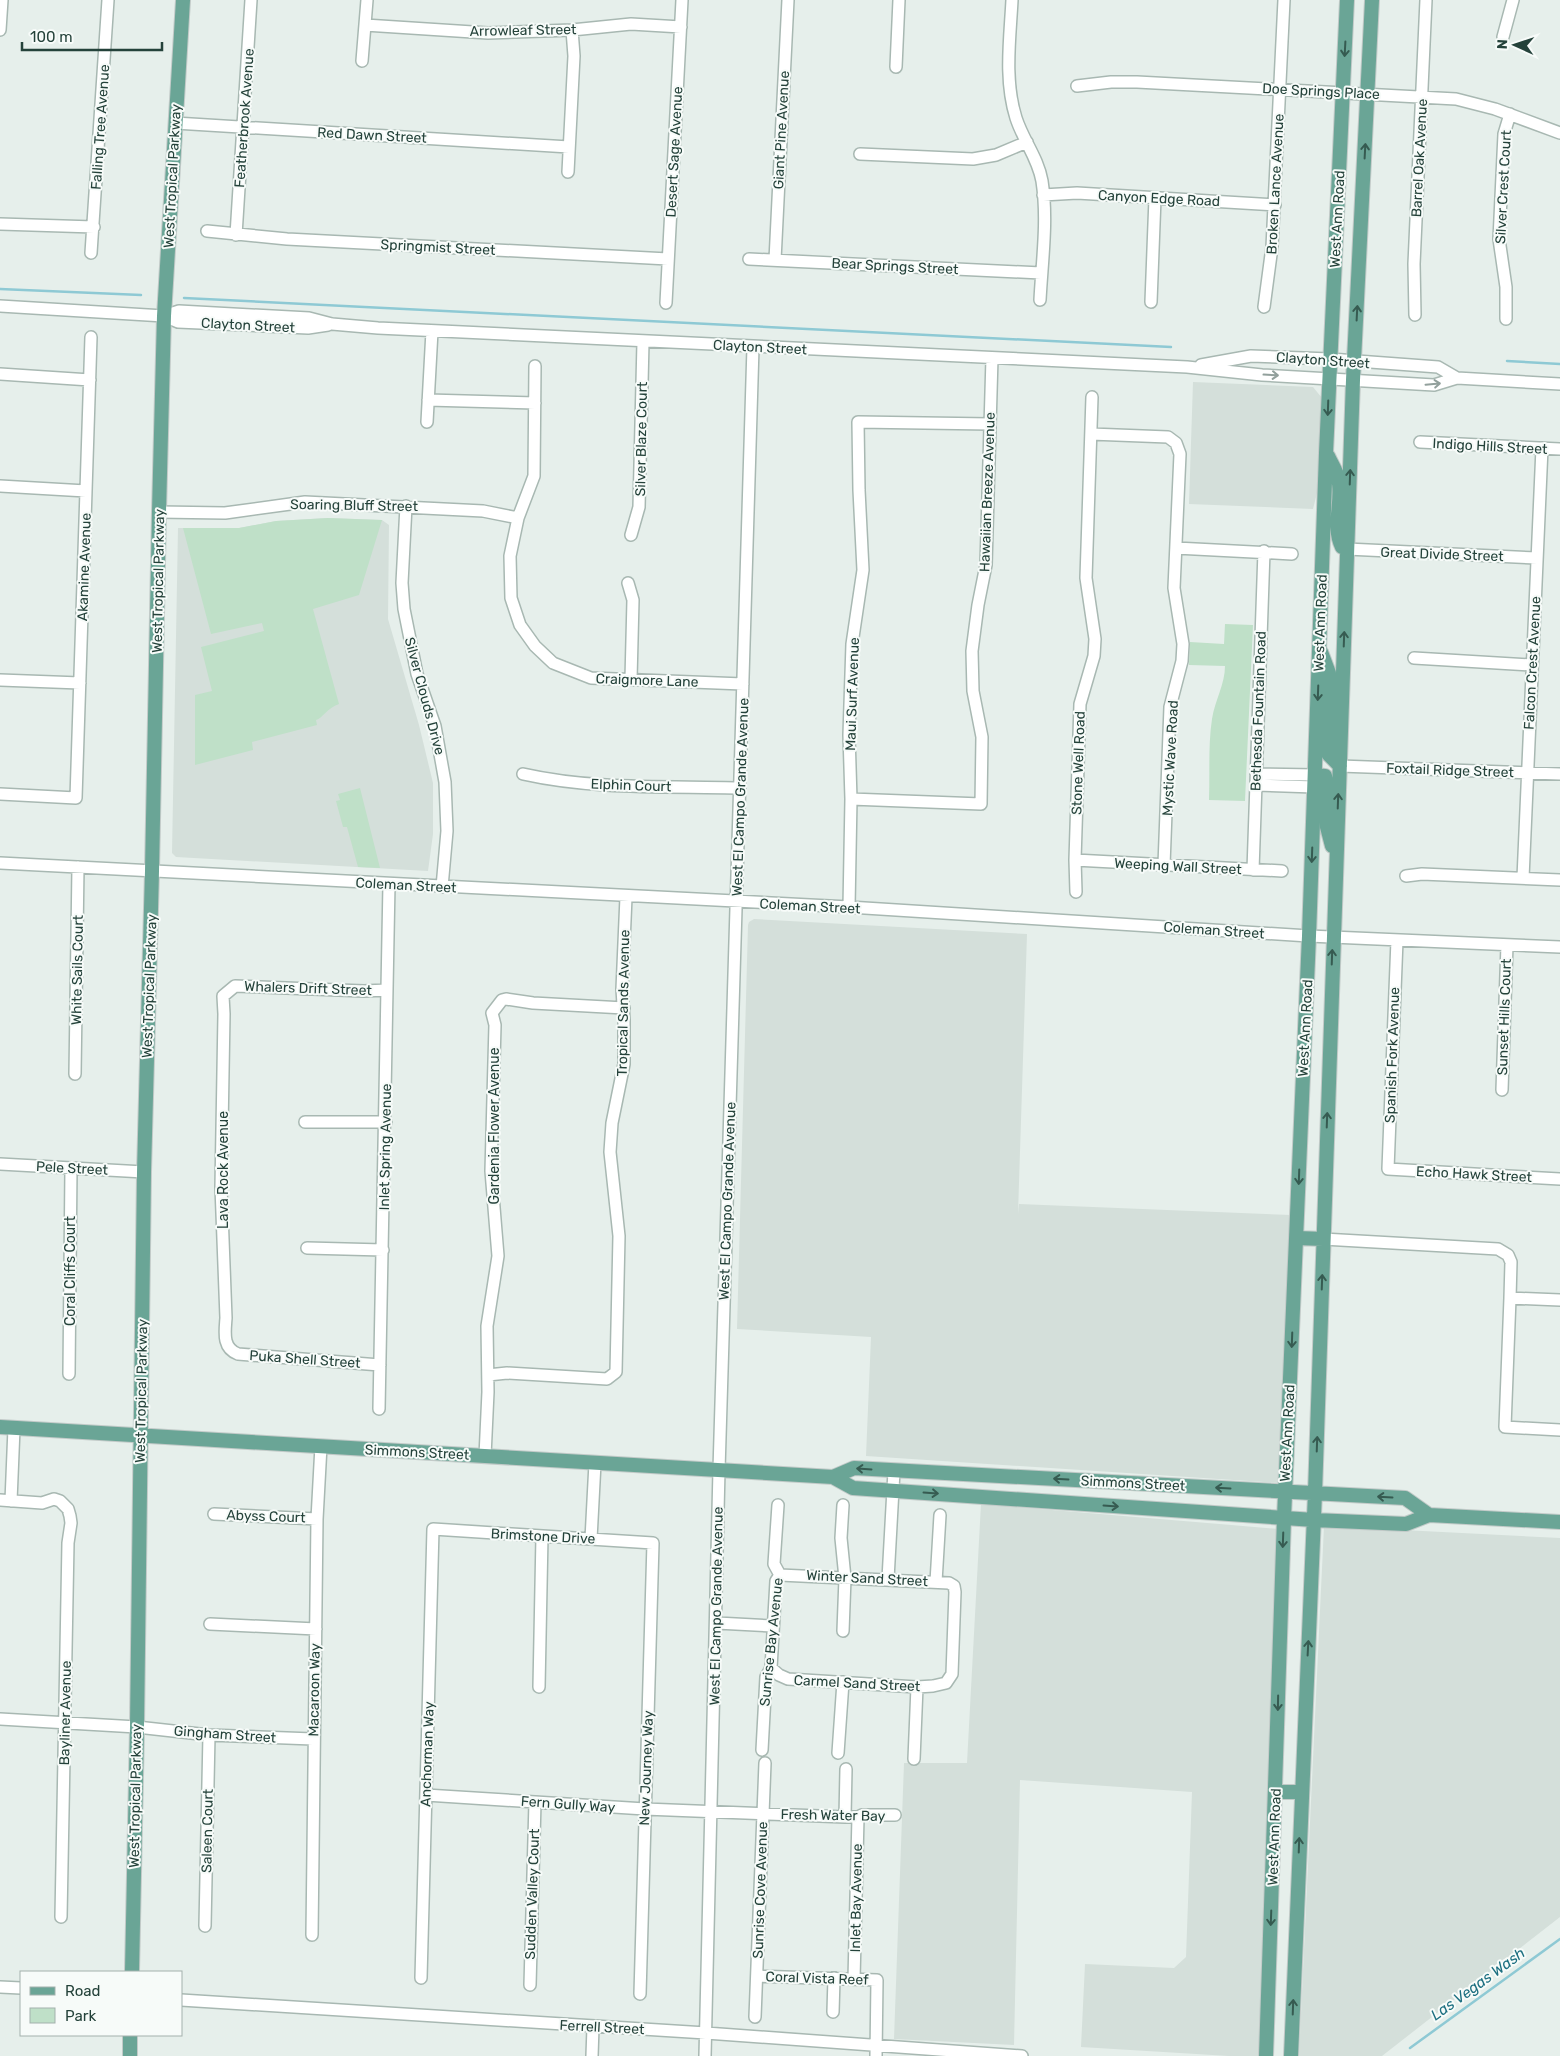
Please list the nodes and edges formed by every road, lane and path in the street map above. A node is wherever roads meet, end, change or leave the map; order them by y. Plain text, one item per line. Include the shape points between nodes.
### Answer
1 (2, 0) edge
2 (108, 0) edge
3 (183, 0) edge
4 (251, 0) edge
5 (367, 0) edge
6 (682, 0) edge
7 (788, 0) edge
8 (899, 0) edge
9 (1012, 0) edge
10 (1284, 0) edge
11 (1347, 0) edge
12 (1372, 0) edge
13 (1426, 0) edge
14 (1513, 0) edge
15 (365, 25) junction
16 (681, 27) junction
17 (0, 30) edge
18 (572, 30) junction
19 (1503, 36) dead end
20 (362, 60) dead end
21 (896, 67) dead end
22 (1077, 86) dead end
23 (1280, 89) junction
24 (1343, 93) junction
25 (1368, 94) junction
26 (1422, 96) junction
27 (1510, 114) junction
28 (175, 123) junction
29 (244, 128) junction
30 (1560, 133) edge
31 (1027, 142) junction
32 (569, 147) junction
33 (860, 154) dead end
34 (568, 172) dead end
35 (1043, 195) junction
36 (1155, 198) junction
37 (1275, 205) junction
38 (0, 224) edge
39 (94, 227) junction
40 (207, 231) dead end
41 (236, 235) junction
42 (91, 253) dead end
43 (668, 259) junction
44 (749, 259) dead end
45 (775, 260) junction
46 (1041, 273) junction
47 (1040, 300) dead end
48 (1151, 302) dead end
49 (666, 304) dead end
50 (0, 306) edge
51 (1264, 307) dead end
52 (1415, 315) dead end
53 (164, 316) junction
54 (1506, 319) dead end
55 (432, 331) junction
56 (91, 337) dead end
57 (643, 342) junction
58 (752, 347) junction
59 (1251, 356) junction
60 (992, 358) junction
61 (1330, 359) junction
62 (1354, 362) junction
63 (535, 366) dead end
64 (1187, 367) junction
65 (0, 374) edge
66 (1250, 374) junction
67 (1329, 378) junction
68 (1457, 378) junction
69 (90, 380) junction
70 (1353, 380) junction
71 (1560, 384) edge
72 (1092, 397) dead end
73 (428, 400) junction
74 (535, 403) junction
75 (427, 422) dead end
76 (990, 424) junction
77 (1091, 434) junction
78 (1420, 442) dead end
79 (1542, 448) junction
80 (1560, 449) edge
81 (1326, 453) junction
82 (0, 486) edge
83 (86, 491) junction
84 (406, 506) junction
85 (159, 512) junction
86 (518, 518) junction
87 (631, 535) dead end
88 (1176, 548) junction
89 (1347, 550) junction
90 (1264, 552) junction
91 (1292, 554) dead end
92 (1537, 558) junction
93 (628, 583) dead end
94 (1319, 647) junction
95 (1414, 658) dead end
96 (1532, 666) junction
97 (632, 679) junction
98 (0, 680) edge
99 (80, 683) junction
100 (743, 684) junction
101 (1340, 766) junction
102 (1528, 772) junction
103 (523, 774) dead end
104 (1560, 774) edge
105 (1256, 779) junction
106 (1314, 781) junction
107 (740, 788) junction
108 (0, 794) edge
109 (851, 799) junction
110 (1075, 860) junction
111 (0, 863) edge
112 (1336, 864) junction
113 (1164, 865) junction
114 (78, 867) junction
115 (1253, 870) junction
116 (152, 871) junction
117 (1282, 871) dead end
118 (1406, 876) dead end
119 (1523, 878) junction
120 (1560, 880) edge
121 (389, 884) junction
122 (442, 887) junction
123 (1076, 892) dead end
124 (626, 897) junction
125 (736, 902) junction
126 (849, 907) junction
127 (1309, 936) junction
128 (1333, 938) junction
129 (1397, 940) junction
130 (1507, 945) junction
131 (1560, 947) edge
132 (229, 990) joint
133 (387, 990) junction
134 (624, 1008) junction
135 (75, 1074) dead end
136 (1502, 1090) dead end
137 (305, 1122) dead end
138 (386, 1122) junction
139 (0, 1164) edge
140 (71, 1168) junction
141 (1388, 1169) joint
142 (144, 1172) junction
143 (1560, 1179) edge
144 (1297, 1238) junction
145 (1323, 1239) junction
146 (307, 1248) dead end
147 (383, 1250) junction
148 (1510, 1298) junction
149 (1560, 1300) edge
150 (231, 1352) joint
151 (380, 1365) junction
152 (69, 1374) dead end
153 (488, 1375) junction
154 (379, 1409) dead end
155 (0, 1428) edge
156 (14, 1428) junction
157 (1560, 1430) edge
158 (140, 1435) junction
159 (321, 1446) junction
160 (485, 1456) junction
161 (595, 1463) junction
162 (719, 1470) junction
163 (894, 1471) junction
164 (833, 1477) junction
165 (893, 1490) junction
166 (1285, 1492) junction
167 (1315, 1493) junction
168 (6, 1501) edge
169 (778, 1505) dead end
170 (843, 1505) dead end
171 (214, 1514) dead end
172 (1429, 1514) junction
173 (940, 1516) dead end
174 (1284, 1518) junction
175 (317, 1519) junction
176 (1314, 1520) junction
177 (1560, 1522) edge
178 (433, 1529) joint
179 (542, 1536) junction
180 (591, 1539) junction
181 (653, 1543) joint
182 (780, 1574) junction
183 (844, 1578) junction
184 (888, 1579) junction
185 (936, 1582) junction
186 (717, 1623) junction
187 (210, 1624) dead end
188 (773, 1626) junction
189 (316, 1629) junction
190 (842, 1631) dead end
191 (771, 1668) junction
192 (843, 1682) junction
193 (946, 1683) joint
194 (539, 1687) dead end
195 (916, 1687) junction
196 (0, 1719) edge
197 (64, 1722) junction
198 (137, 1727) junction
199 (209, 1735) junction
200 (313, 1739) junction
201 (762, 1750) dead end
202 (838, 1753) dead end
203 (914, 1759) dead end
204 (765, 1763) dead end
205 (846, 1769) dead end
206 (1276, 1792) junction
207 (1301, 1792) junction
208 (426, 1795) junction
209 (535, 1802) junction
210 (645, 1809) junction
211 (712, 1812) junction
212 (763, 1814) junction
213 (894, 1815) dead end
214 (845, 1816) junction
215 (858, 1817) junction
216 (61, 1917) dead end
217 (205, 1926) dead end
218 (312, 1934) dead end
219 (132, 1971) edge
220 (757, 1976) junction
221 (421, 1978) dead end
222 (834, 1978) junction
223 (854, 1979) junction
224 (530, 1985) dead end
225 (0, 1987) edge
226 (20, 1988) edge
227 (640, 1994) dead end
228 (182, 2000) edge
229 (832, 2012) dead end
230 (755, 2017) dead end
231 (593, 2027) junction
232 (706, 2033) junction
233 (130, 2036) edge
234 (876, 2051) edge
235 (130, 2056) edge
236 (592, 2056) edge
237 (705, 2056) edge
238 (1022, 2056) edge
239 (1266, 2056) edge
240 (1291, 2056) edge

1 - 17 street
2 - 39 street, Falling Tree Avenue
3 - 28 main road, West Tropical Parkway
4 - 29 street, Featherbrook Avenue
5 - 15 street
6 - 16 street, Desert Sage Avenue
7 - 45 street, Giant Pine Avenue
8 - 21 street
9 - 31 street via 1009,93
10 - 23 street, Broken Lance Avenue
11 -> 24 main road, West Ann Road
12 - 25 main road, West Ann Road
13 - 26 street, Barrel Oak Avenue
14 - 19 street
15 - 18 street, Arrowleaf Street via 488,33
15 - 20 street
16 - 18 street, Arrowleaf Street via 631,24
16 - 43 street, Desert Sage Avenue
18 - 32 street via 574,56
22 - 23 street, Doe Springs Place via 1137,82
23 - 24 street, Doe Springs Place
23 - 37 street, Broken Lance Avenue
24 - 25 street, Doe Springs Place
24 - 61 main road, West Ann Road
25 - 26 street, Doe Springs Place
62 -> 25 main road, West Ann Road
26 - 27 street, Doe Springs Place via 1472,102
26 - 52 street, Barrel Oak Avenue via 1414,264
27 - 30 street, Doe Springs Place
27 - 54 street, Silver Crest Court via 1504,134 1499,239 1506,287
28 - 29 street, Red Dawn Street
28 - 53 main road, West Tropical Parkway
29 - 32 street, Red Dawn Street
29 - 41 street, Featherbrook Avenue
31 - 33 street via 996,155 972,159
31 - 35 street via 1038,165
32 - 34 street
35 - 36 street, Canyon Edge Road via 1077,193
35 - 46 street
36 - 37 street, Canyon Edge Road
36 - 48 street
37 - 51 street, Broken Lance Avenue
38 - 39 street
39 - 42 street, Falling Tree Avenue
40 - 41 street, Springmist Street
41 - 43 street, Springmist Street
43 - 49 street, Desert Sage Avenue
44 - 45 street, Bear Springs Street
45 - 46 street, Bear Springs Street
46 - 47 street
50 - 53 street, Clayton Street
53 - 55 street, Clayton Street via 179,311 310,318 332,324
53 - 85 main road, West Tropical Parkway
55 - 57 street, Clayton Street
55 - 73 street
56 - 69 street, Akamine Avenue
57 - 58 street, Clayton Street
57 - 87 street, Silver Blaze Court via 639,507
58 - 60 street, Clayton Street
58 - 100 street, West El Campo Grande Avenue
59 - 61 street, Clayton Street
59 - 64 street, Clayton Street
59 - 66 street
60 - 64 street, Clayton Street
60 - 76 street, Hawaiian Breeze Avenue
61 - 62 street, Clayton Street
61 - 67 main road, West Ann Road
62 - 68 street, Clayton Street via 1438,367
62 - 70 main road, West Ann Road
63 - 74 street
64 - 66 street, Clayton Street
65 - 69 street
66 -> 67 street, Clayton Street
67 - 70 street, Clayton Street
67 -> 81 main road, West Ann Road
70 -> 68 street, Clayton Street via 1434,385
68 - 71 street, Clayton Street
69 - 83 street, Akamine Avenue
89 -> 70 main road, West Ann Road
72 - 77 street, Stone Well Road
73 - 74 street
73 - 75 street
74 - 86 street via 534,476
76 - 109 street, Maui Surf Avenue via 858,422 863,570 852,644
76 - 109 street, Hawaiian Breeze Avenue via 986,565 972,651 973,691 982,737 981,804
77 - 88 street, Mystic Wave Road via 1168,438 1176,443 1180,454
77 - 110 street, Stone Well Road via 1086,578 1095,639 1094,656 1080,704
78 - 79 street, Indigo Hills Street
79 - 80 street, Indigo Hills Street
79 - 92 street, Falcon Crest Avenue
81 - 89 main road via 1338,478 1337,526 1339,542
81 - 94 main road, West Ann Road
82 - 83 street
83 - 99 street, Akamine Avenue
84 - 85 street, Soaring Bluff Street via 305,502 225,513
84 - 86 street, Soaring Bluff Street via 483,510
84 - 122 street, Silver Clouds Drive via 402,583 404,609 413,659 435,726 445,782 447,831
85 - 116 main road, West Tropical Parkway
86 - 97 street, Craigmore Lane via 510,556 511,598 520,625 553,663 591,678
88 - 90 street
88 - 113 street, Mystic Wave Road via 1174,588 1183,644 1170,707
89 - 92 street, Great Divide Street
101 -> 89 main road, West Ann Road
90 - 91 street
90 - 105 street, Bethesda Fountain Road
92 - 96 street, Falcon Crest Avenue
93 - 97 street via 633,600
94 - 101 main road via 1329,673 1329,755
94 -> 106 main road, West Ann Road
95 - 96 street
96 - 102 street, Falcon Crest Avenue
97 - 100 street, Craigmore Lane
98 - 99 street
99 - 108 street, Akamine Avenue via 76,798
100 - 107 street, West El Campo Grande Avenue
101 - 102 street, Foxtail Ridge Street
112 -> 101 main road, West Ann Road
102 - 104 street, Foxtail Ridge Street
102 - 119 street, Falcon Crest Avenue
103 - 107 street, Elphin Court via 591,784
105 - 106 street
105 - 115 street, Bethesda Fountain Road
106 - 112 main road via 1325,776 1327,828
106 -> 127 main road, West Ann Road
107 - 125 street, West El Campo Grande Avenue
109 - 126 street, Maui Surf Avenue
110 - 113 street, Weeping Wall Street
110 - 123 street, Stone Well Road
111 - 114 street, Coleman Street
112 - 128 main road, West Ann Road
113 - 115 street, Weeping Wall Street
114 - 116 street, Coleman Street
114 - 135 street, White Sails Court
115 - 117 street, Weeping Wall Street
116 - 121 street, Coleman Street
116 - 142 main road, West Tropical Parkway
118 - 119 street
119 - 120 street
121 - 122 street, Coleman Street
121 - 133 street, Inlet Spring Avenue
122 - 124 street, Coleman Street
124 - 125 street, Coleman Street
124 - 134 street, Tropical Sands Avenue
125 - 126 street, Coleman Street
125 - 162 street, West El Campo Grande Avenue
126 - 127 street, Coleman Street
127 - 128 street, Coleman Street
127 -> 144 main road, West Ann Road
128 - 129 street, Coleman Street
145 -> 128 main road, West Ann Road
129 - 130 street, Coleman Street
129 - 141 street, Spanish Fork Avenue
130 - 131 street, Coleman Street
130 - 136 street, Sunset Hills Court
132 - 133 street, Whalers Drift Street via 242,986
132 - 150 street, Lava Rock Avenue via 223,996 222,1004 221,1187 225,1339
133 - 138 street, Inlet Spring Avenue
134 - 153 street, Tropical Sands Avenue via 624,1064 612,1123 610,1152 619,1236 616,1372 607,1379 507,1373
134 - 153 street, Gardenia Flower Avenue via 533,1003 506,998 492,1013 495,1025 491,1171 498,1256 487,1326
137 - 138 street
138 - 147 street, Inlet Spring Avenue
139 - 140 street, Pele Street
140 - 142 street, Pele Street
140 - 152 street, Coral Cliffs Court
141 - 143 street, Echo Hawk Street
142 - 158 main road, West Tropical Parkway
144 - 145 main road
144 -> 166 main road, West Ann Road
145 - 148 street via 1498,1249 1508,1255 1511,1262
167 -> 145 main road, West Ann Road
146 - 147 street
147 - 151 street, Inlet Spring Avenue
148 - 149 street
148 - 157 street via 1504,1427
150 - 151 street, Puka Shell Street
151 - 154 street, Inlet Spring Avenue
153 - 160 street, Gardenia Flower Avenue
155 - 156 main road, Simmons Street
156 - 158 main road, Simmons Street
156 - 168 street
158 - 159 main road, Simmons Street
158 - 198 main road, West Tropical Parkway
159 - 160 main road, Simmons Street
159 - 175 street, Macaroon Way
160 - 161 main road, Simmons Street
161 - 162 main road, Simmons Street
161 - 180 street
162 - 164 main road, Simmons Street
162 - 186 street, West El Campo Grande Avenue
163 -> 164 main road, Simmons Street via 854,1468
163 - 165 street
166 -> 163 main road, Simmons Street
164 - 165 main road, Simmons Street via 852,1488
165 -> 174 main road, Simmons Street
165 - 184 street
166 - 167 main road, Simmons Street
166 - 174 main road, West Ann Road
172 -> 167 main road, Simmons Street via 1405,1498
167 - 176 main road, West Ann Road
168 - 197 street, Bayliner Avenue via 42,1503 54,1499 68,1510 71,1523
169 - 182 street, Sunrise Bay Avenue via 774,1564
170 - 183 street via 840,1538
171 - 175 street, Abyss Court
172 - 176 main road, Simmons Street via 1406,1524
172 - 177 main road, Simmons Street
173 - 185 street
174 - 176 main road, Simmons Street
174 -> 206 main road, West Ann Road
175 - 189 street, Macaroon Way
207 -> 176 main road, West Ann Road
178 - 179 street, Brimstone Drive
178 - 208 street, Anchorman Way
179 - 180 street, Brimstone Drive
179 - 194 street
180 - 181 street, Brimstone Drive
181 - 210 street, New Journey Way
182 - 183 street, Winter Sand Street
182 - 188 street, Sunrise Bay Avenue via 776,1581
183 - 184 street, Winter Sand Street
183 - 190 street
184 - 185 street, Winter Sand Street
185 - 193 street, Winter Sand Street via 949,1583 955,1592 952,1674
186 - 188 street
186 - 211 street, West El Campo Grande Avenue
187 - 189 street
188 - 191 street, Sunrise Bay Avenue
189 - 200 street, Macaroon Way
191 - 192 street, Carmel Sand Street via 788,1679
191 - 201 street, Sunrise Bay Avenue via 766,1677
192 - 195 street, Carmel Sand Street
192 - 202 street
193 - 195 street, Carmel Sand Street
195 - 203 street
196 - 197 street, Gingham Street
197 - 198 street, Gingham Street
197 - 216 street, Bayliner Avenue
198 - 199 street, Gingham Street
198 - 219 main road, West Tropical Parkway
199 - 200 street, Gingham Street
199 - 217 street, Saleen Court
200 - 218 street, Macaroon Way
204 - 212 street, Sunrise Cove Avenue
205 - 214 street
206 - 207 main road
206 -> 239 main road, West Ann Road
240 -> 207 main road, West Ann Road
208 - 209 street, Fern Gully Way
208 - 221 street, Anchorman Way
209 - 210 street, Fern Gully Way
209 - 224 street, Sudden Valley Court
210 - 211 street, Fern Gully Way
210 - 227 street, New Journey Way
211 - 212 street, Fresh Water Bay
211 - 232 street, West El Campo Grande Avenue
212 - 214 street, Fresh Water Bay
212 - 220 street, Sunrise Cove Avenue
213 - 215 street, Fresh Water Bay via 862,1814
214 - 215 street, Fresh Water Bay
215 - 223 street, Inlet Bay Avenue
220 - 222 street, Coral Vista Reef
220 - 230 street, Sunrise Cove Avenue
222 - 223 street, Coral Vista Reef
222 - 229 street
223 - 234 street, Coral Vista Reef via 878,1980
225 - 226 street
228 - 231 street, Ferrell Street
231 - 232 street, Ferrell Street
231 - 236 street
232 - 234 street, Ferrell Street
232 - 237 street, West El Campo Grande Avenue
233 - 235 main road
234 - 238 street, Ferrell Street

